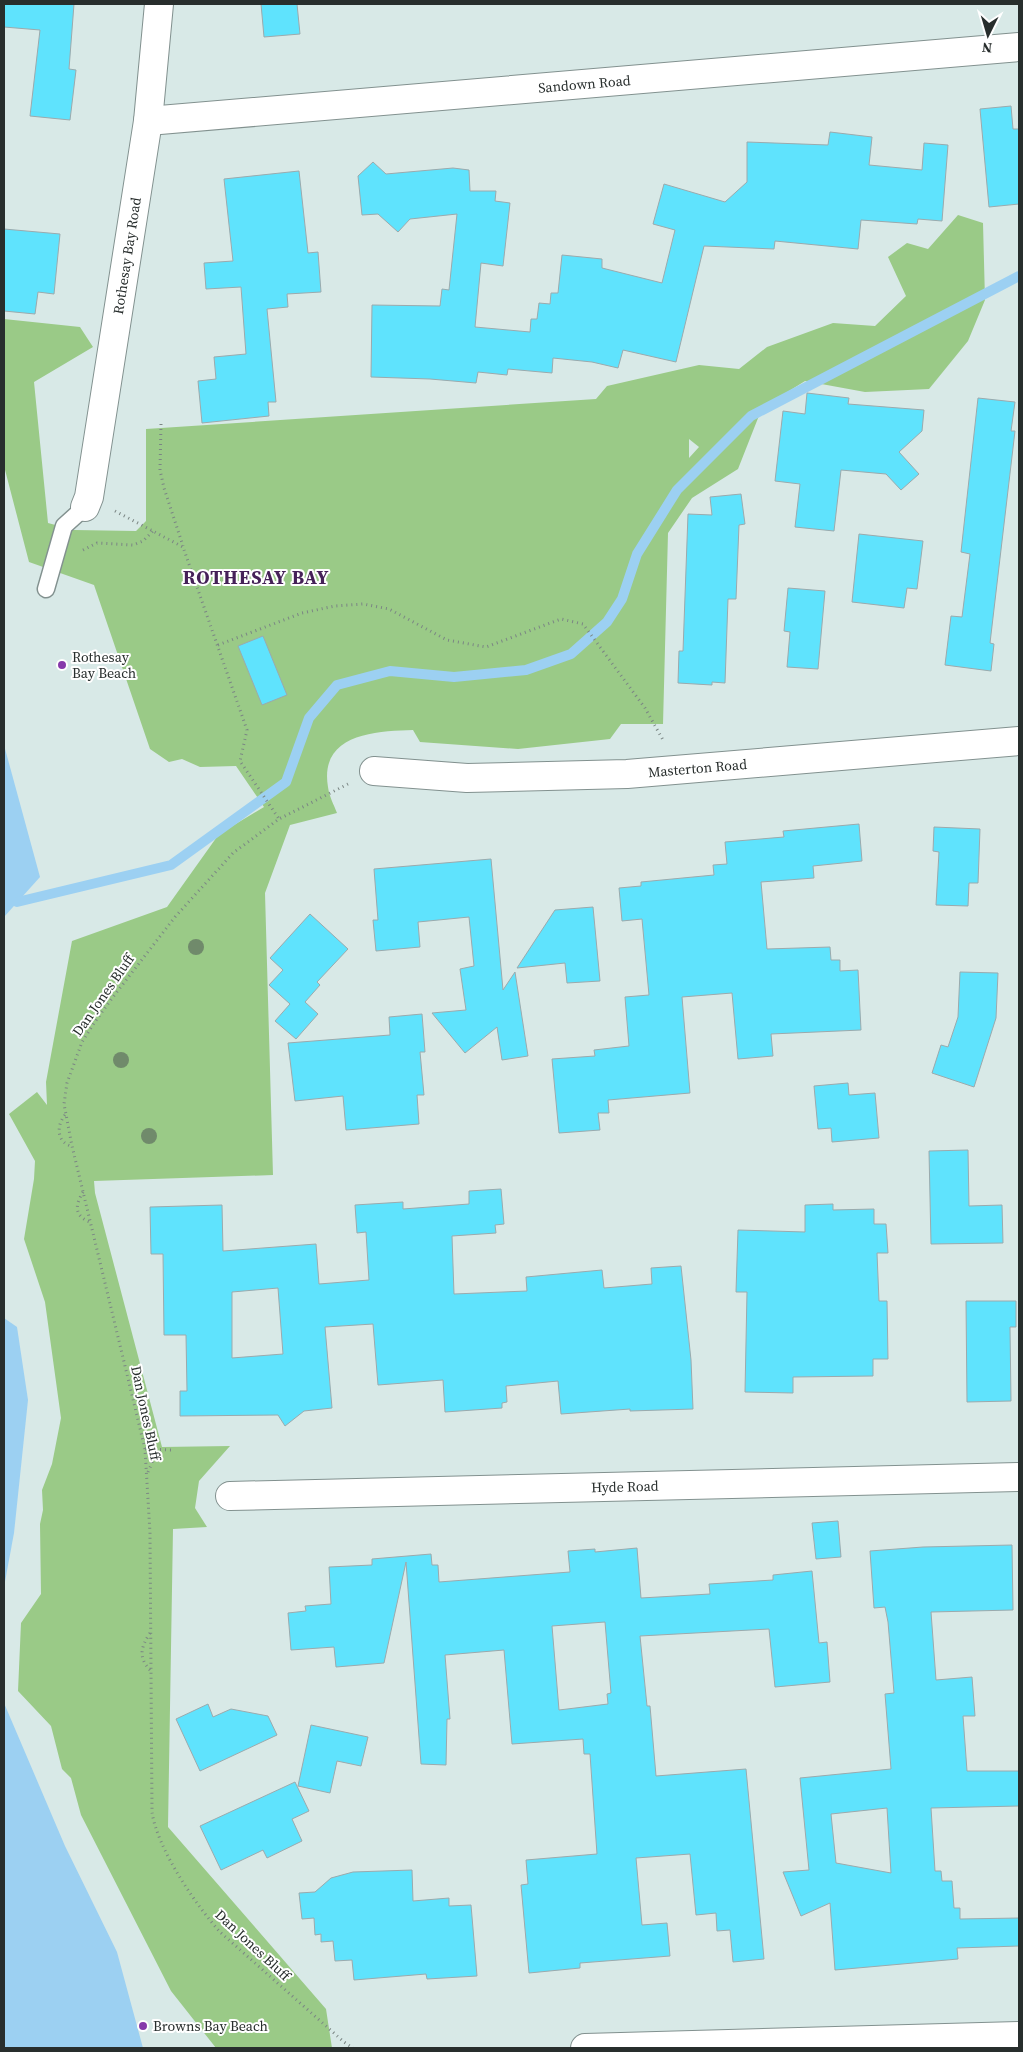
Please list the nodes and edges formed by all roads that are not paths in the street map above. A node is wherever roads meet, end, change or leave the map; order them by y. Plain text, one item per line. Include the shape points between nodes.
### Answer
1 (159, 4) edge
2 (1019, 47) edge
3 (148, 121) junction
4 (87, 502) joint
5 (46, 589) dead end
6 (1019, 741) edge
7 (374, 771) road end
8 (1019, 1476) edge
9 (230, 1496) dead end
10 (1019, 2036) edge
11 (585, 2048) edge

1 - 3 street, Rothesay Bay Road
2 - 3 street, Sandown Road
3 - 4 street, Rothesay Bay Road
4 - 5 lane via 64,526
6 - 7 street, Masterton Road via 627,774 467,778
8 - 9 street, Hyde Road
10 - 11 street

